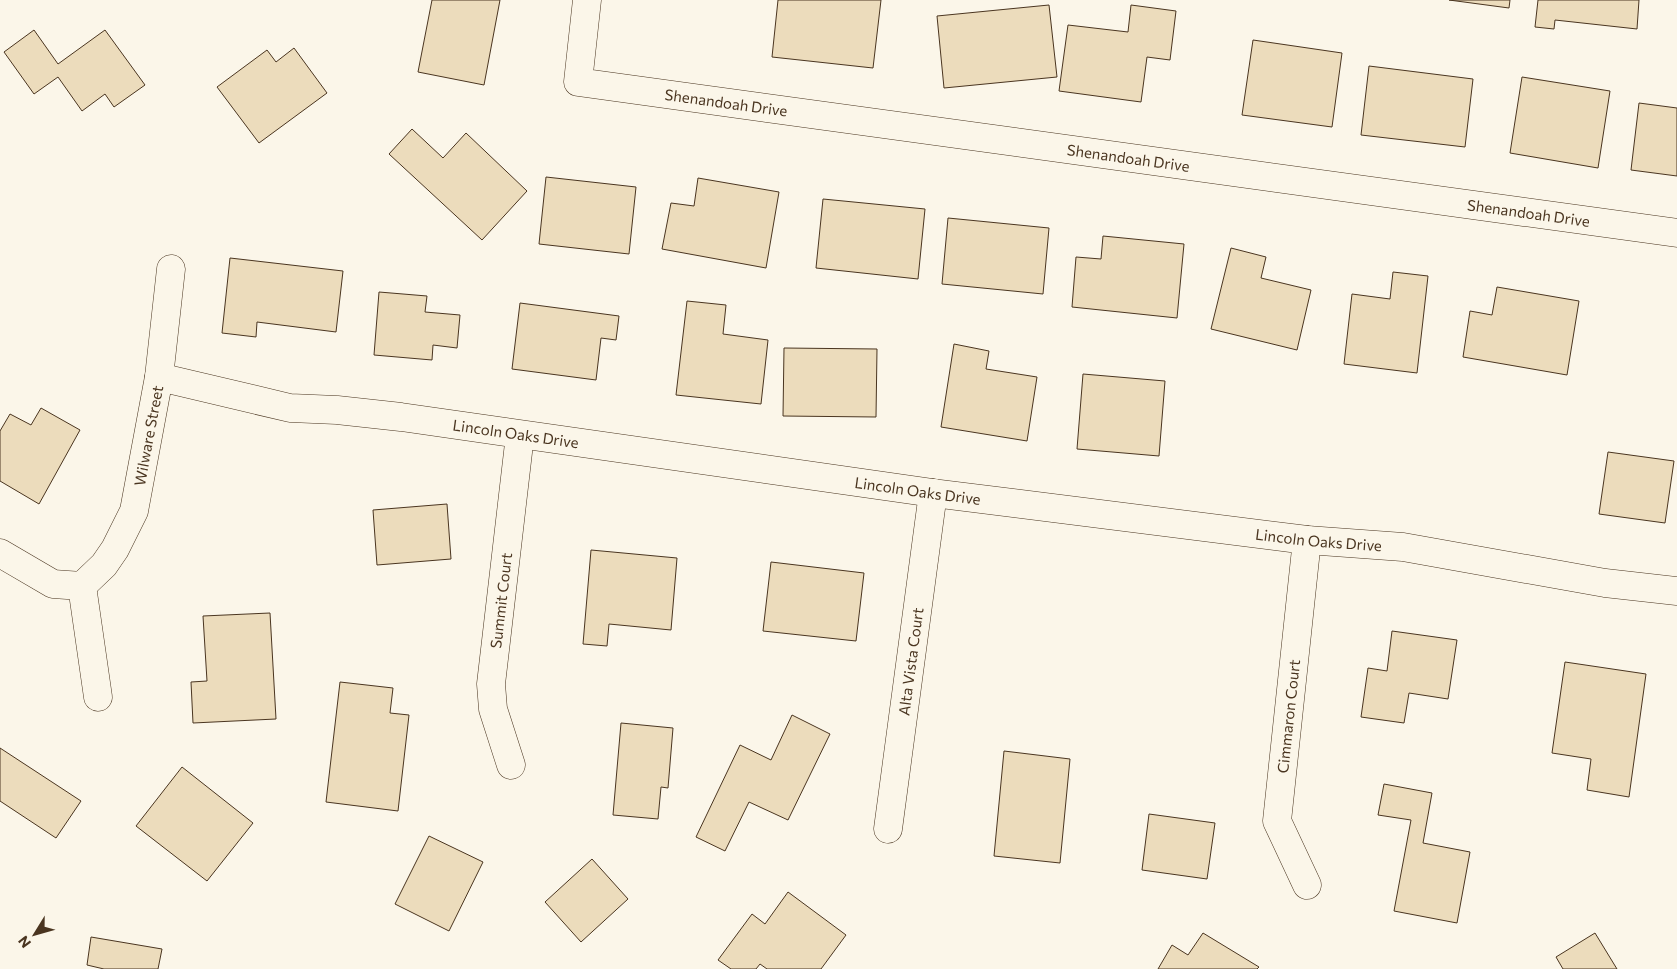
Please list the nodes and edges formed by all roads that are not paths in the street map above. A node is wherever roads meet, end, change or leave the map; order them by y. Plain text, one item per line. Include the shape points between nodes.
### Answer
1 (587, 0) edge
2 (1677, 233) edge
3 (171, 269) dead end
4 (159, 377) junction
5 (520, 435) junction
6 (933, 494) junction
7 (1307, 540) junction
8 (0, 553) edge
9 (82, 586) junction
10 (1677, 592) edge
11 (98, 696) dead end
12 (511, 765) dead end
13 (888, 829) dead end
14 (1307, 885) dead end

1 - 2 street, Shenandoah Drive via 578,82
3 - 4 street, Wilware Street
4 - 5 street, Lincoln Oaks Drive via 290,408 337,410
4 - 9 street, Wilware Street via 134,510 115,549
5 - 6 street, Lincoln Oaks Drive
5 - 12 street, Summit Court via 491,684 493,709
6 - 7 street, Lincoln Oaks Drive
6 - 13 street, Alta Vista Court
7 - 10 street, Lincoln Oaks Drive via 1403,547 1605,583
7 - 14 street, Cimmaron Court via 1277,821
8 - 9 street via 53,584
9 - 11 street

